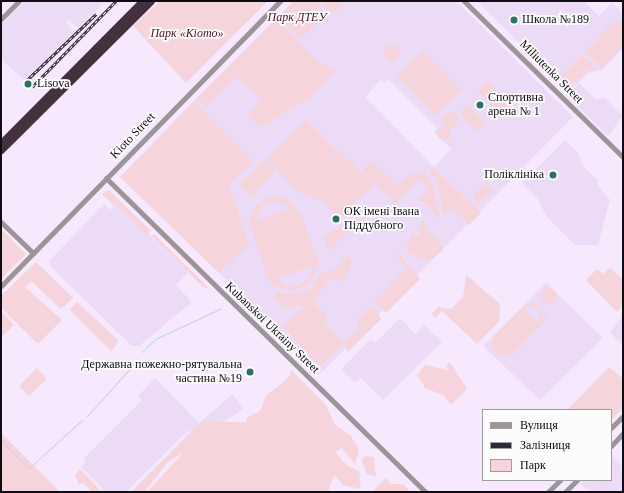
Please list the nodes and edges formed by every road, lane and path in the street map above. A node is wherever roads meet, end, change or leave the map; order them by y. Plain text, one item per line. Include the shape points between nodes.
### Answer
1 (18, 1) edge
2 (142, 1) edge
3 (151, 1) edge
4 (280, 1) edge
5 (464, 1) edge
6 (1, 19) edge
7 (1, 143) edge
8 (1, 150) edge
9 (623, 157) edge
10 (106, 178) junction
11 (1, 222) edge
12 (33, 253) junction
13 (1, 286) edge
14 (623, 416) edge
15 (612, 427) edge
16 (623, 433) edge
17 (612, 445) edge
18 (559, 481) edge
19 (576, 481) edge
20 (425, 492) edge
21 (548, 492) edge
22 (565, 492) edge

1 - 6 street
2 - 7 highway
3 - 8 highway
4 - 10 street, Kioto Street
5 - 9 street, Miliutenka Street
10 - 12 street, Kioto Street
10 - 20 street, Kubanskoi Ukrainy Street
11 - 12 street
12 - 13 street, Kioto Street
14 - 15 street
16 - 17 street
18 - 21 street
19 - 22 street

